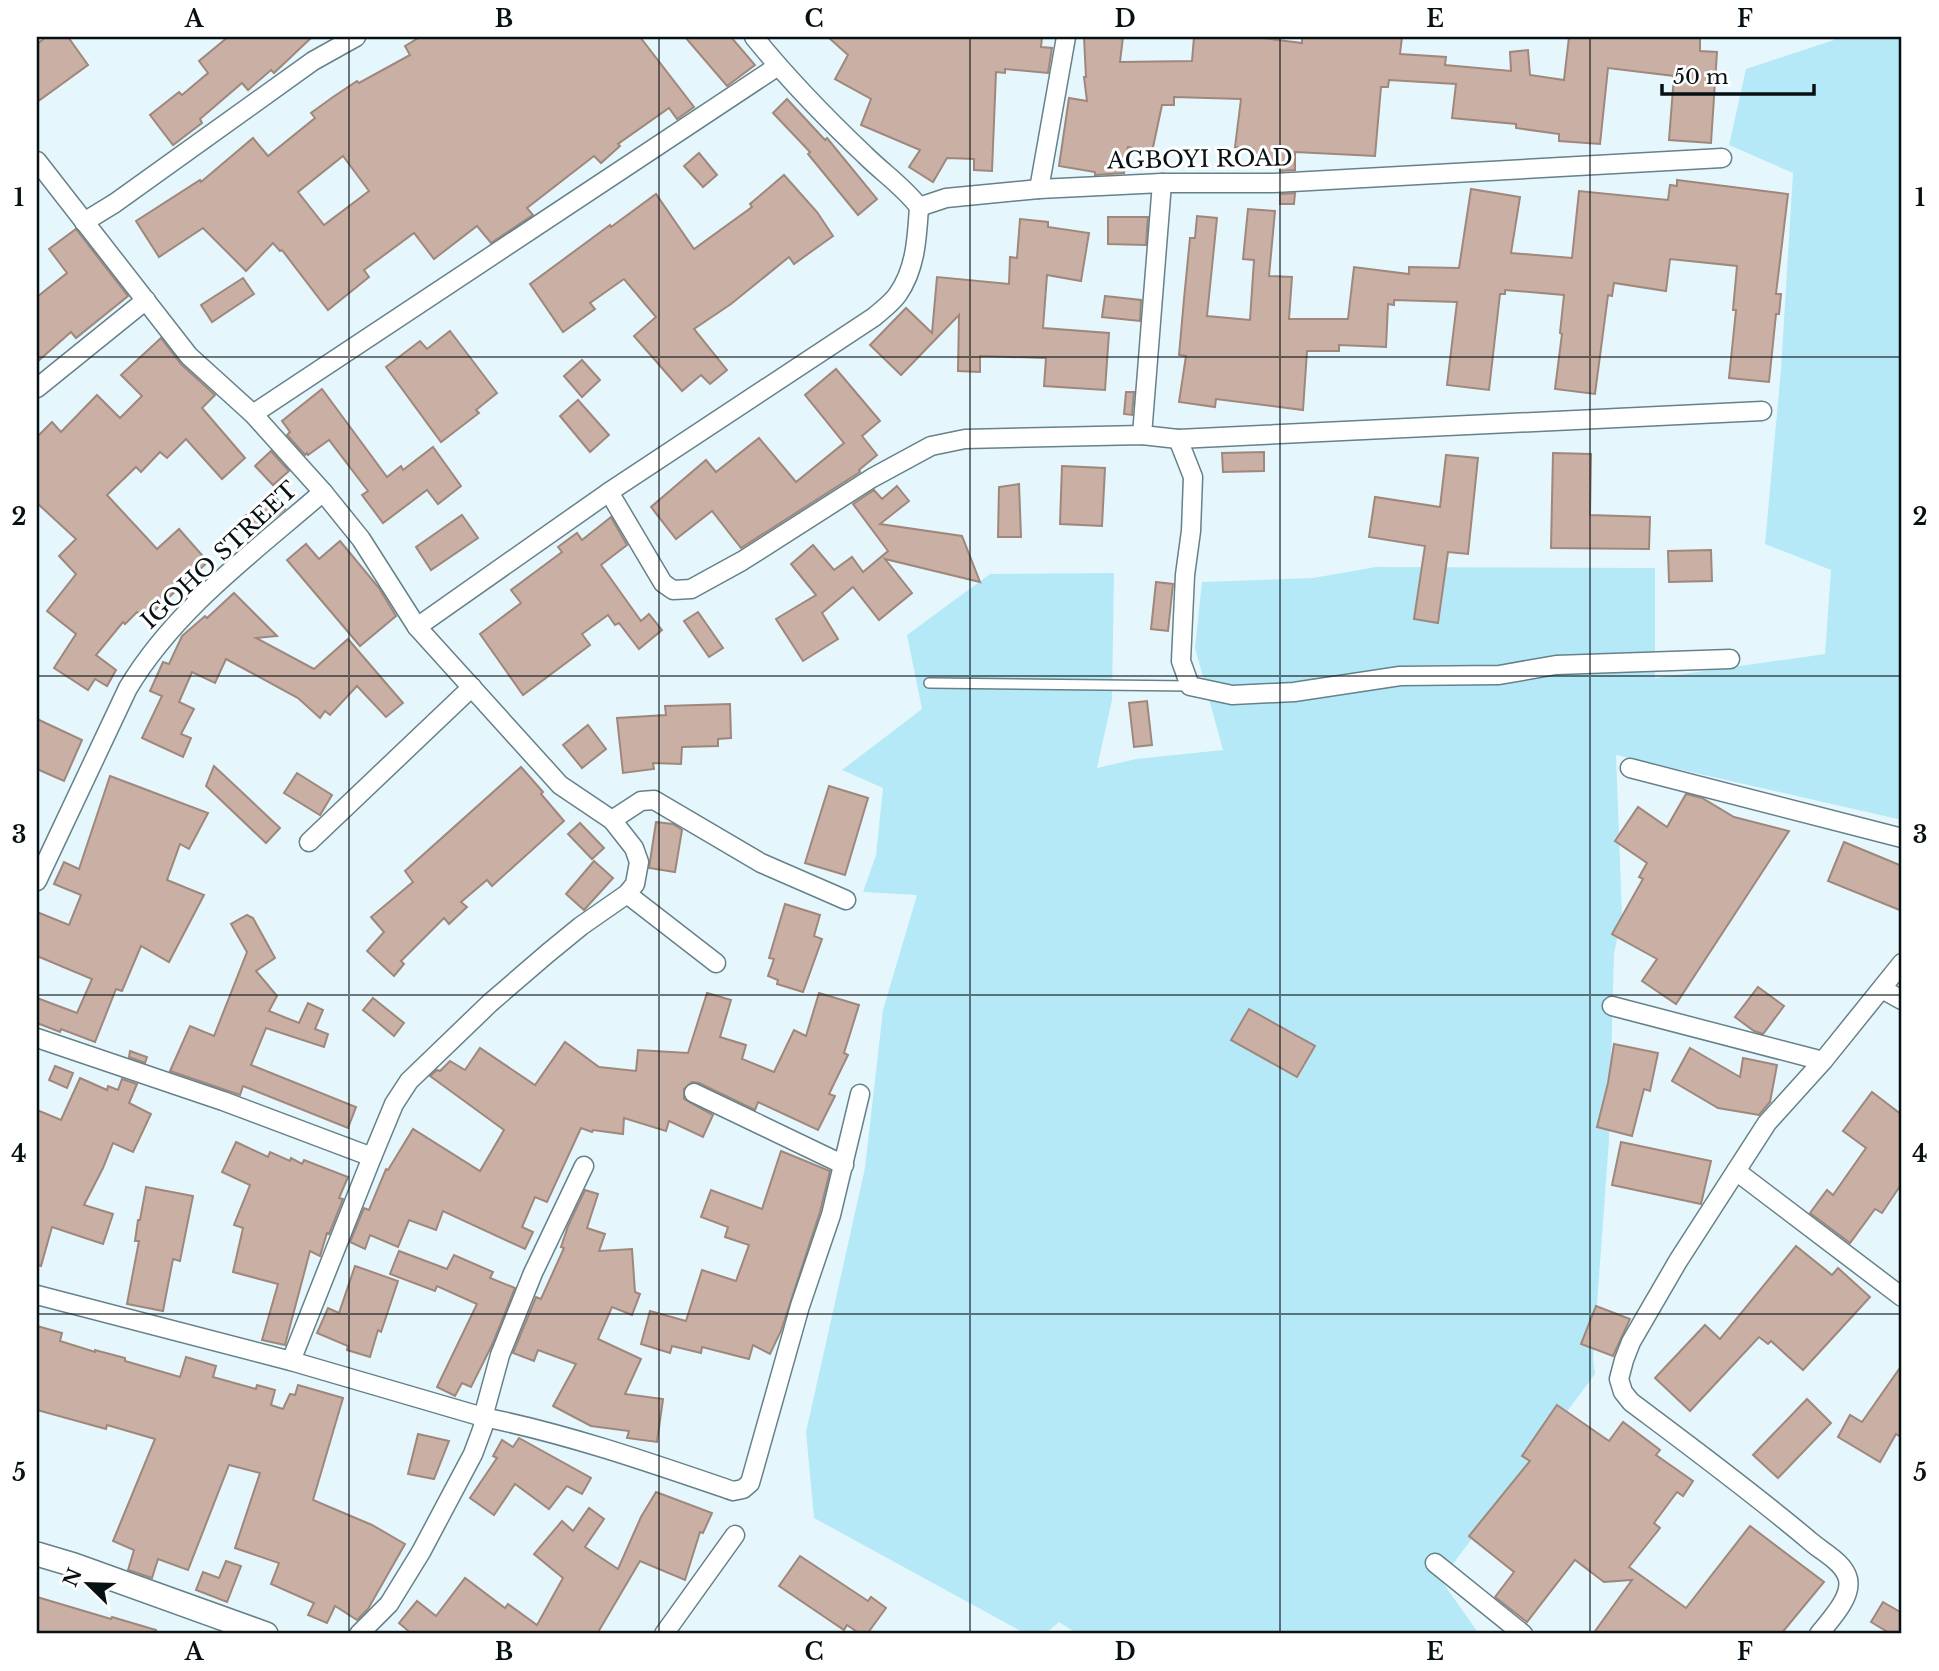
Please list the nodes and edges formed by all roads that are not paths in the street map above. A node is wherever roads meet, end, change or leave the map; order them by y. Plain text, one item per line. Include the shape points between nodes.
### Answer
1 (356, 37) edge
2 (754, 37) edge
3 (1066, 37) edge
4 (778, 66) junction
5 (1722, 158) dead end
6 (37, 161) edge
7 (1162, 183) junction
8 (1040, 190) junction
9 (919, 207) junction
10 (84, 222) junction
11 (146, 300) junction
12 (37, 388) edge
13 (1762, 411) dead end
14 (253, 414) junction
15 (1142, 435) junction
16 (1178, 439) junction
17 (323, 492) junction
18 (609, 492) junction
19 (418, 627) junction
20 (1730, 659) dead end
21 (929, 683) dead end
22 (1190, 686) junction
23 (472, 687) junction
24 (1630, 768) dead end
25 (612, 820) junction
26 (1902, 838) edge
27 (309, 842) dead end
28 (37, 881) edge
29 (627, 894) junction
30 (846, 900) dead end
31 (716, 963) dead end
32 (1902, 963) edge
33 (1882, 989) junction
34 (1902, 1000) edge
35 (1612, 1006) dead end
36 (37, 1038) edge
37 (1823, 1061) junction
38 (694, 1093) dead end
39 (860, 1094) dead end
40 (372, 1157) junction
41 (844, 1165) junction
42 (584, 1166) dead end
43 (1736, 1171) junction
44 (37, 1295) edge
45 (1902, 1297) edge
46 (292, 1362) junction
47 (483, 1417) junction
48 (735, 1535) dead end
49 (37, 1554) edge
50 (1435, 1563) dead end
51 (266, 1634) edge
52 (359, 1634) edge
53 (664, 1634) edge
54 (1523, 1634) edge
55 (1819, 1634) edge

1 - 10 street via 313,61
2 - 4 street
3 - 8 street
4 - 9 street
4 - 14 street
5 - 7 street, AGBOYI ROAD via 1274,183
6 - 10 street
7 - 8 street, AGBOYI ROAD
7 - 15 street
8 - 9 street, AGBOYI ROAD via 946,198
9 - 18 street via 914,259 898,295 882,310
10 - 11 street
11 - 12 street
11 - 14 street via 189,356
13 - 16 street
14 - 17 street
15 - 16 street
15 - 18 street via 965,439 931,446 691,589 673,590 663,583
16 - 22 street via 1194,477 1181,661
17 - 19 street via 361,539
17 - 28 street, IGOHO STREET via 190,610 145,661
18 - 19 street
19 - 23 street
20 - 22 street via 1556,664 1499,675 1400,676 1294,692 1231,695
21 - 22 lane
23 - 25 street via 560,785
23 - 27 street
24 - 26 street
25 - 29 street via 639,862 635,884
25 - 30 street via 641,801 654,800 761,863
29 - 31 street
29 - 40 street via 529,969 409,1081
32 - 33 street
33 - 34 street
33 - 37 street
35 - 37 street
36 - 40 street
37 - 43 street via 1767,1123
38 - 41 street
39 - 41 street
40 - 46 street
41 - 47 street via 750,1483 743,1489 733,1491 624,1454
42 - 47 street via 500,1355
43 - 45 street
43 - 55 street via 1631,1342 1619,1379 1631,1402 1844,1571 1848,1592
44 - 46 street
46 - 47 street
47 - 52 street via 473,1454 421,1552 389,1604
48 - 53 street
49 - 51 street
50 - 54 street

